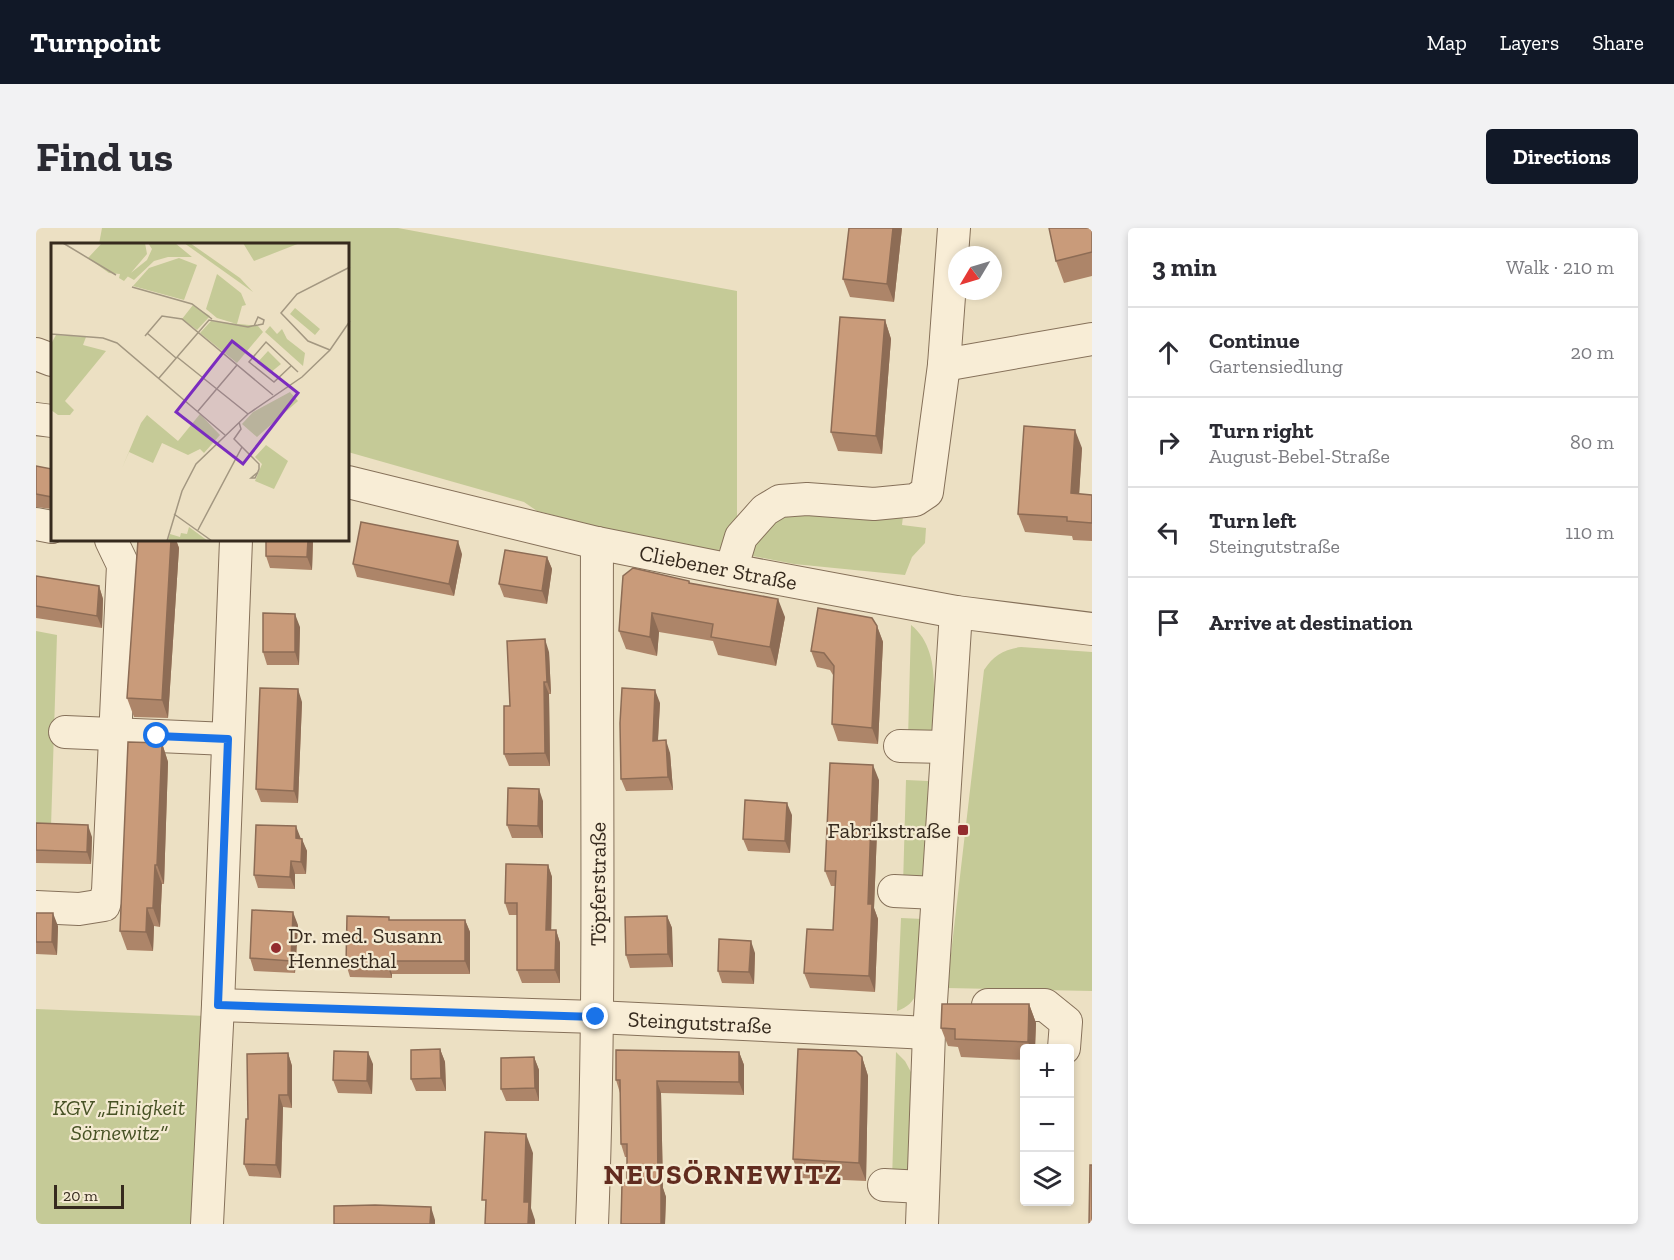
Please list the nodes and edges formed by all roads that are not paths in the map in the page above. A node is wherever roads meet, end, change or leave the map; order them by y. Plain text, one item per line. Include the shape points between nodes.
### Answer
1 (954, 228) edge
2 (1092, 339) edge
3 (36, 354) edge
4 (51, 360) edge
5 (944, 365) junction
6 (36, 419) edge
7 (51, 421) edge
8 (350, 483) edge
9 (36, 524) edge
10 (51, 527) edge
11 (112, 542) edge
12 (236, 542) edge
13 (597, 543) junction
14 (731, 570) junction
15 (956, 612) junction
16 (1092, 629) edge
17 (65, 732) dead end
18 (116, 735) junction
19 (228, 739) junction
20 (900, 746) dead end
21 (946, 747) junction
22 (894, 901) dead end
23 (936, 904) junction
24 (36, 907) edge
25 (218, 1005) junction
26 (945, 1012) junction
27 (596, 1017) junction
28 (1064, 1044) edge
29 (884, 1185) dead end
30 (923, 1187) junction
31 (207, 1224) edge
32 (592, 1224) edge
33 (922, 1224) edge

1 - 5 street
2 - 5 street
3 - 4 street
5 - 14 street via 927,492 915,500 874,504 780,501 756,519 741,537
6 - 7 street
8 - 13 street, Cliebener Straße
9 - 10 street
11 - 18 street via 123,565
12 - 19 street
13 - 14 street, Cliebener Straße
13 - 27 street, Töpferstraße
14 - 15 street, Cliebener Straße
15 - 16 street, Cliebener Straße
15 - 21 street
17 - 18 street
18 - 19 street
18 - 24 street via 108,891 104,905 78,909
19 - 25 street
20 - 21 street
21 - 23 street
22 - 23 street
23 - 26 street
25 - 27 street, Steingutstraße
25 - 31 street
26 - 27 street, Steingutstraße
26 - 28 street, Steingutstraße via 1045,1005 1066,1022
26 - 30 street
27 - 32 street, Töpferstraße
29 - 30 street
30 - 33 street

